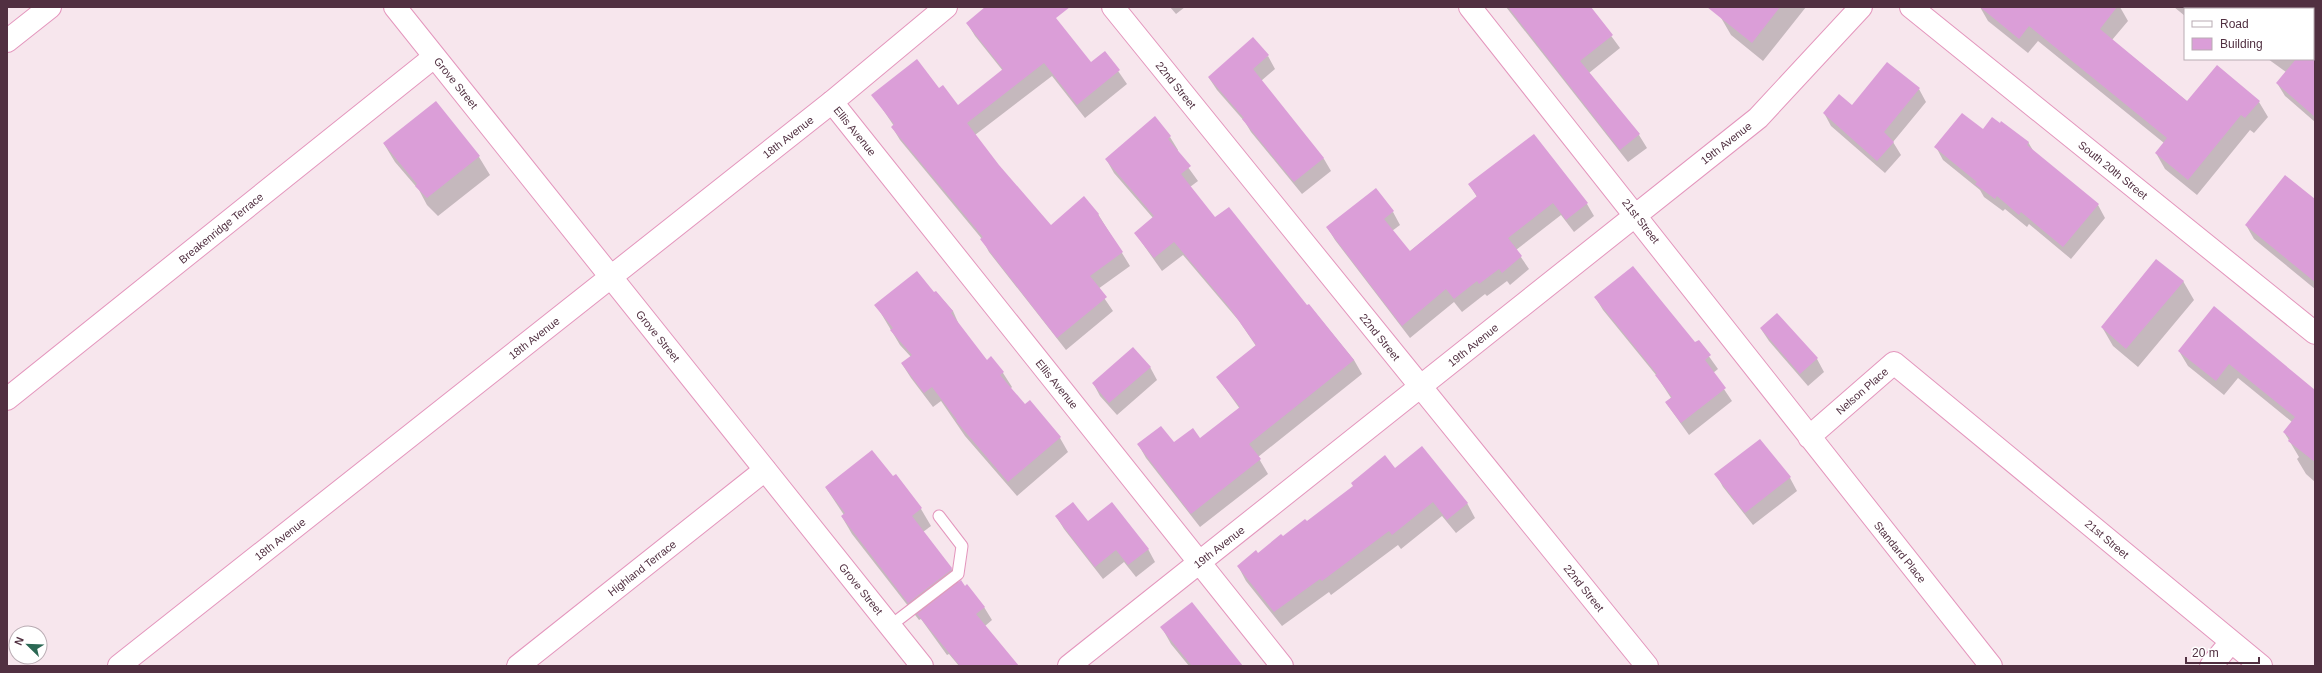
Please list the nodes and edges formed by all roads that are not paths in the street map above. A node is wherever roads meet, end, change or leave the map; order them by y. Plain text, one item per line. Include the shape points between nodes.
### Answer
1 (50, 7) edge
2 (395, 7) edge
3 (946, 7) edge
4 (1113, 7) edge
5 (1470, 7) edge
6 (1861, 7) edge
7 (1911, 7) edge
8 (7, 42) edge
9 (434, 57) junction
10 (832, 102) junction
11 (1636, 214) junction
12 (611, 277) junction
13 (2315, 332) edge
14 (1420, 387) junction
15 (7, 399) edge
16 (1953, 412) joint
17 (1809, 437) junction
18 (765, 470) junction
19 (939, 516) dead end
20 (1199, 562) junction
21 (890, 626) junction
22 (2231, 642) junction
23 (119, 666) edge
24 (518, 666) edge
25 (922, 666) edge
26 (1069, 666) edge
27 (1282, 666) edge
28 (1647, 666) edge
29 (1991, 666) edge
30 (2211, 666) edge
31 (2261, 666) edge

1 - 8 street
2 - 9 street, Grove Street
3 - 10 street, 18th Avenue
4 - 14 street, 22nd Street
5 - 11 street, 21st Street
6 - 11 street, 19th Avenue via 1758,118
7 - 13 street, South 20th Street
9 - 12 street, Grove Street
9 - 15 street, Breakenridge Terrace
10 - 12 street, 18th Avenue
10 - 20 street, Ellis Avenue
11 - 14 street, 19th Avenue
11 - 17 street, 21st Street
12 - 18 street, Grove Street
12 - 23 street, 18th Avenue
14 - 20 street, 19th Avenue
14 - 28 street, 22nd Street
16 - 17 street, Nelson Place via 1894,363
16 - 22 street, 21st Street
17 - 29 street, Standard Place
18 - 21 street, Grove Street
18 - 24 street, Highland Terrace
19 - 21 lane via 962,546 958,574
20 - 26 street, 19th Avenue
20 - 27 street, Ellis Avenue
21 - 25 street, Grove Street
22 - 30 street
22 - 31 street, 21st Street

